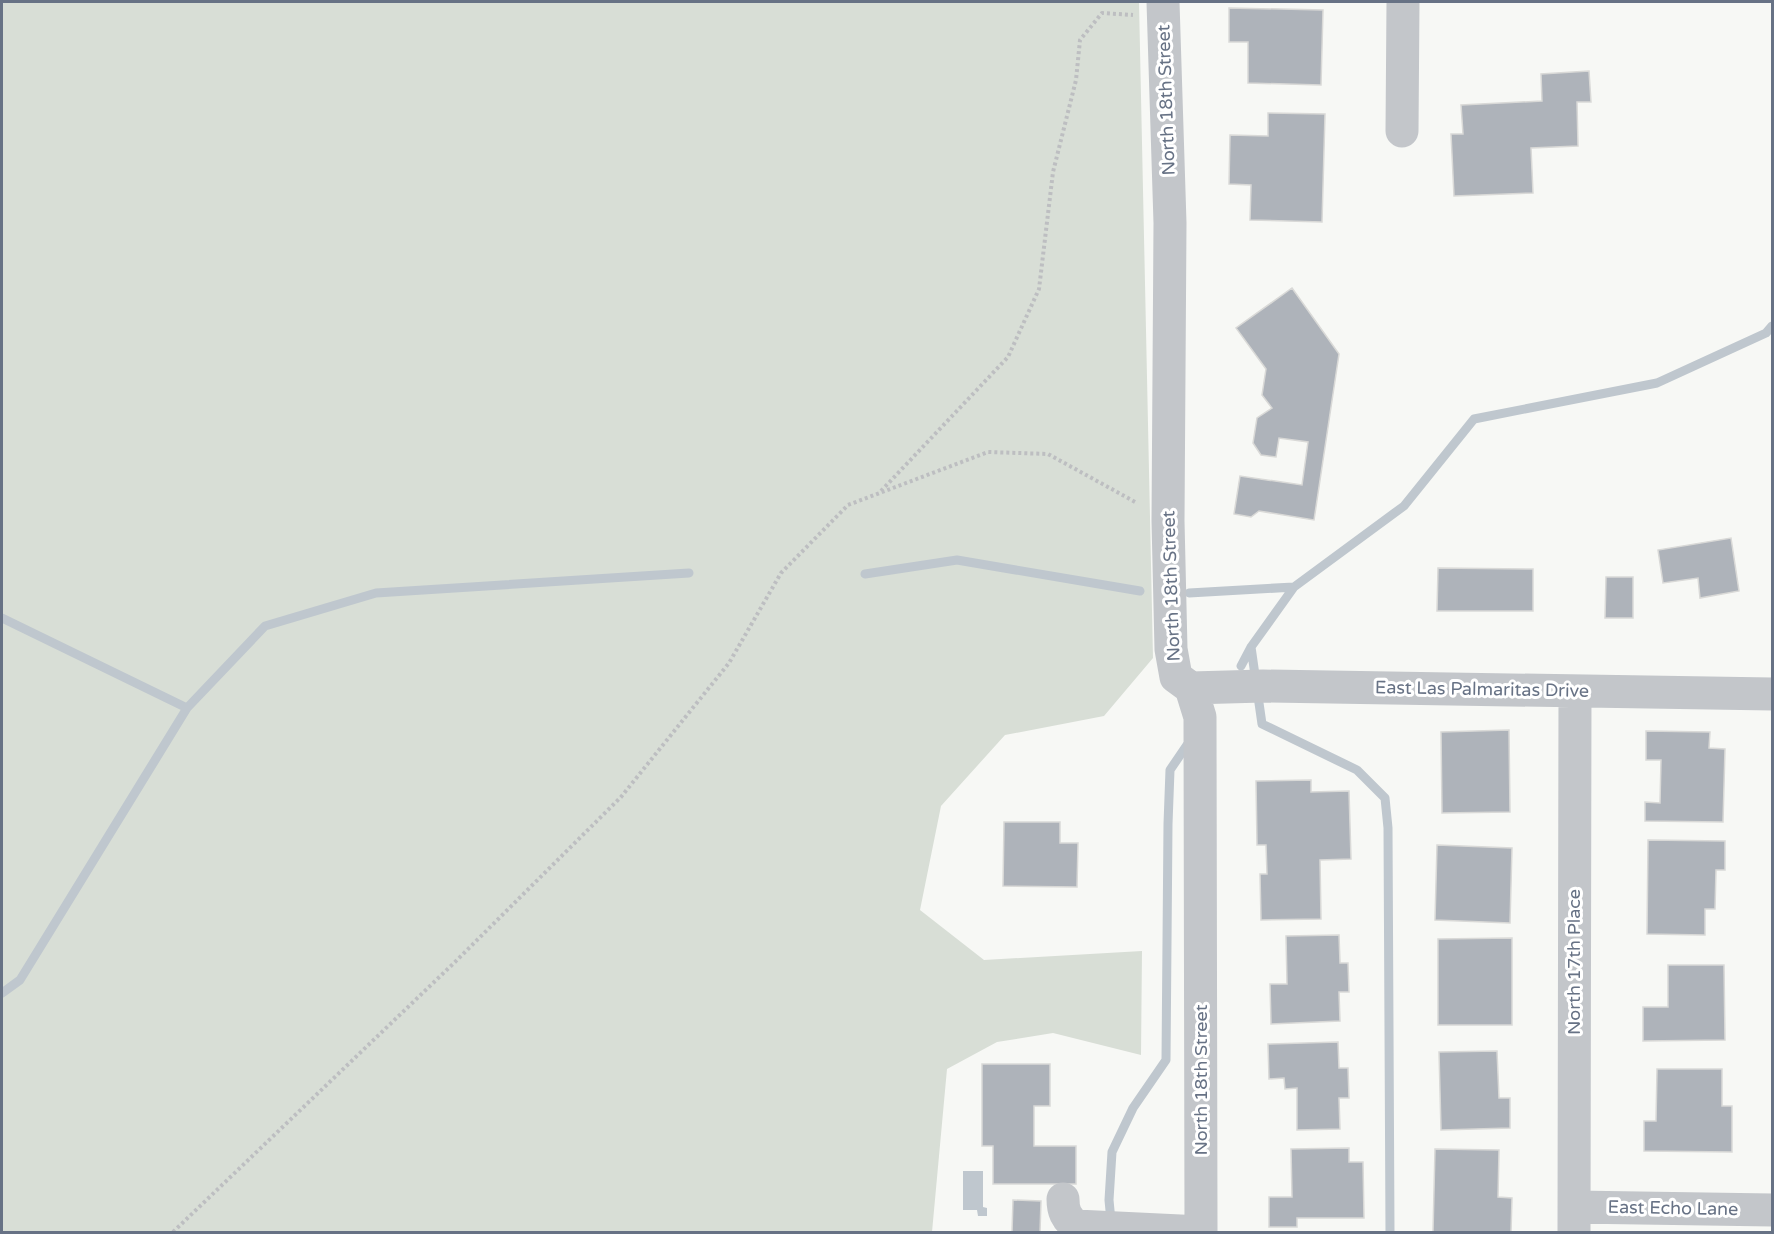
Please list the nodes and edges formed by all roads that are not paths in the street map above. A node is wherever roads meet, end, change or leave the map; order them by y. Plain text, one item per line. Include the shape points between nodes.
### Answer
1 (1403, 2) edge
2 (1163, 9) edge
3 (1402, 131) dead end
4 (1206, 687) junction
5 (1575, 690) junction
6 (1773, 694) edge
7 (1063, 1199) dead end
8 (1773, 1210) edge
9 (1574, 1220) edge
10 (1201, 1232) edge

1 - 3 street
2 - 4 street, North 18th Street via 1170,223 1171,649 1176,677
4 - 5 street, East Las Palmaritas Drive
4 - 10 street, North 18th Street via 1200,717
5 - 6 street, East Las Palmaritas Drive
5 - 9 street, North 17th Place
7 - 10 street via 1068,1219 1076,1226
8 - 9 street, East Echo Lane

